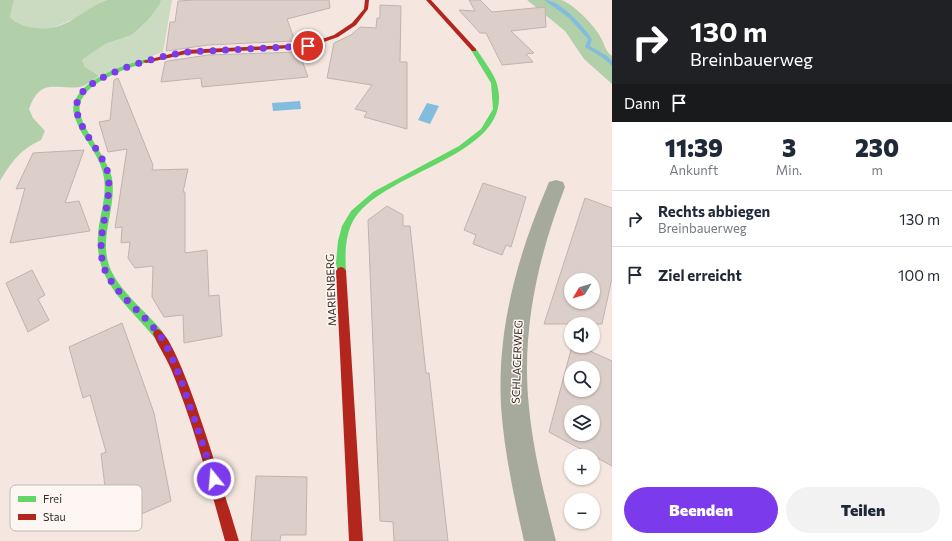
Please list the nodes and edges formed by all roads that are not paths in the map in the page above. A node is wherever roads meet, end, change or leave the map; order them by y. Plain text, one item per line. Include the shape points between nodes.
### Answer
1 (367, 0) edge
2 (428, 0) edge
3 (556, 187) dead end
4 (232, 541) edge
5 (356, 541) edge
6 (540, 541) edge

1 - 4 street via 366,11 361,18 343,32 320,43 308,46 167,55 108,76 80,95 76,104 78,116 102,158 108,174 102,253 105,270 163,340 178,372
2 - 5 street, MARIENBERG via 440,10 484,61 495,80 499,96 498,109 493,122 471,143 372,195 346,226 341,251 342,287
3 - 6 street, SCHLAGERWEG via 541,222 525,283 518,316 516,352 515,406

